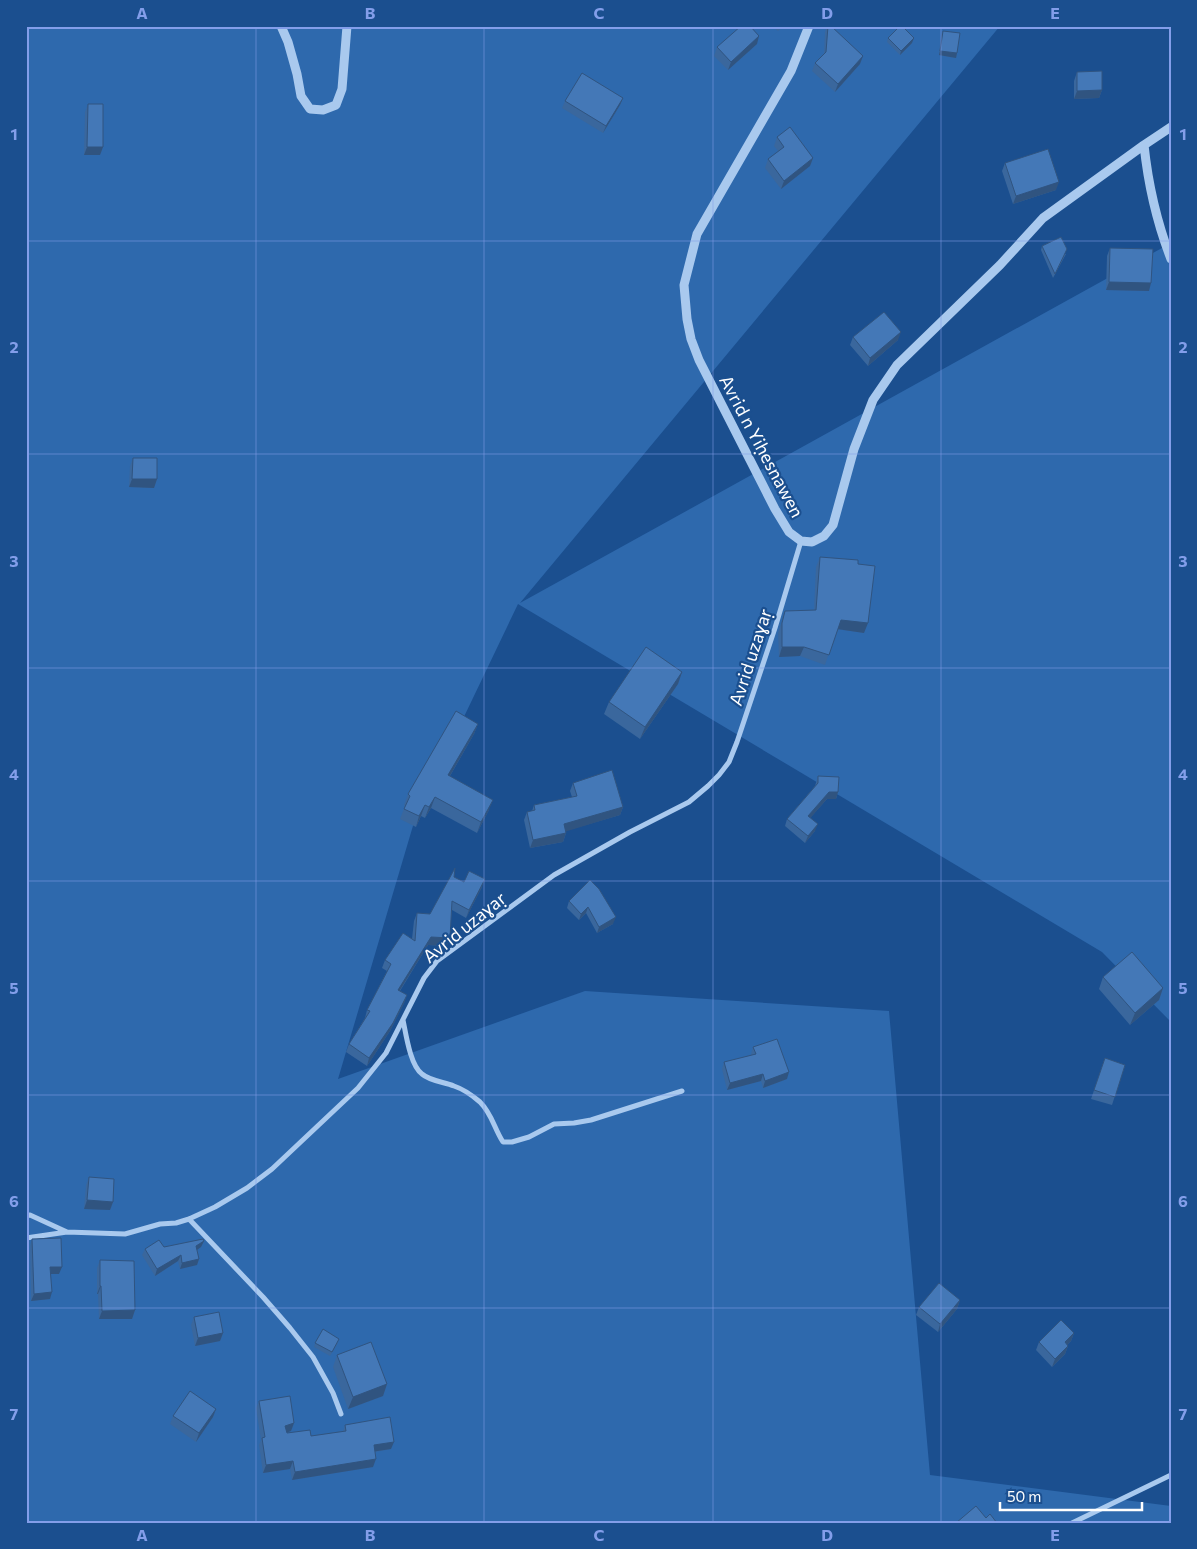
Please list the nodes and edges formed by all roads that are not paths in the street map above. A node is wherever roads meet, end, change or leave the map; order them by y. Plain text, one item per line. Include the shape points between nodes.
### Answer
1 (281, 26) edge
2 (346, 26) edge
3 (809, 26) edge
4 (1171, 127) edge
5 (1144, 145) junction
6 (1171, 259) edge
7 (801, 541) junction
8 (403, 1020) junction
9 (682, 1091) dead end
10 (26, 1216) edge
11 (190, 1219) junction
12 (67, 1232) junction
13 (26, 1238) edge
14 (341, 1414) dead end
15 (1171, 1475) edge
16 (1072, 1523) edge

1 - 2 street via 300,96 310,109 323,110 336,105 342,89
3 - 7 street, Avrid n Yiḥesnawen via 791,71 697,234 684,285 687,319 699,360 775,509 789,532
4 - 5 street, Avrid n Yiḥesnawen
5 - 6 street via 1154,204
5 - 7 street, Avrid n Yiḥesnawen via 1043,218 1000,265 897,365 873,400 854,449 833,525 824,536 812,542
7 - 8 street, Avrid uzaɣaṛ via 737,742 729,762 719,775 688,802 554,875 455,947 437,961 424,978
8 - 9 street via 418,1070 427,1077 456,1086 480,1102 491,1116 503,1142 530,1137 554,1124 591,1120
8 - 11 street, Avrid uzaɣaṛ via 386,1053 358,1088 272,1170 247,1188
10 - 12 street, Avrid uzaɣaṛ
11 - 12 street, Avrid uzaɣaṛ via 125,1234
11 - 14 street via 269,1303 313,1356
12 - 13 street
15 - 16 street

